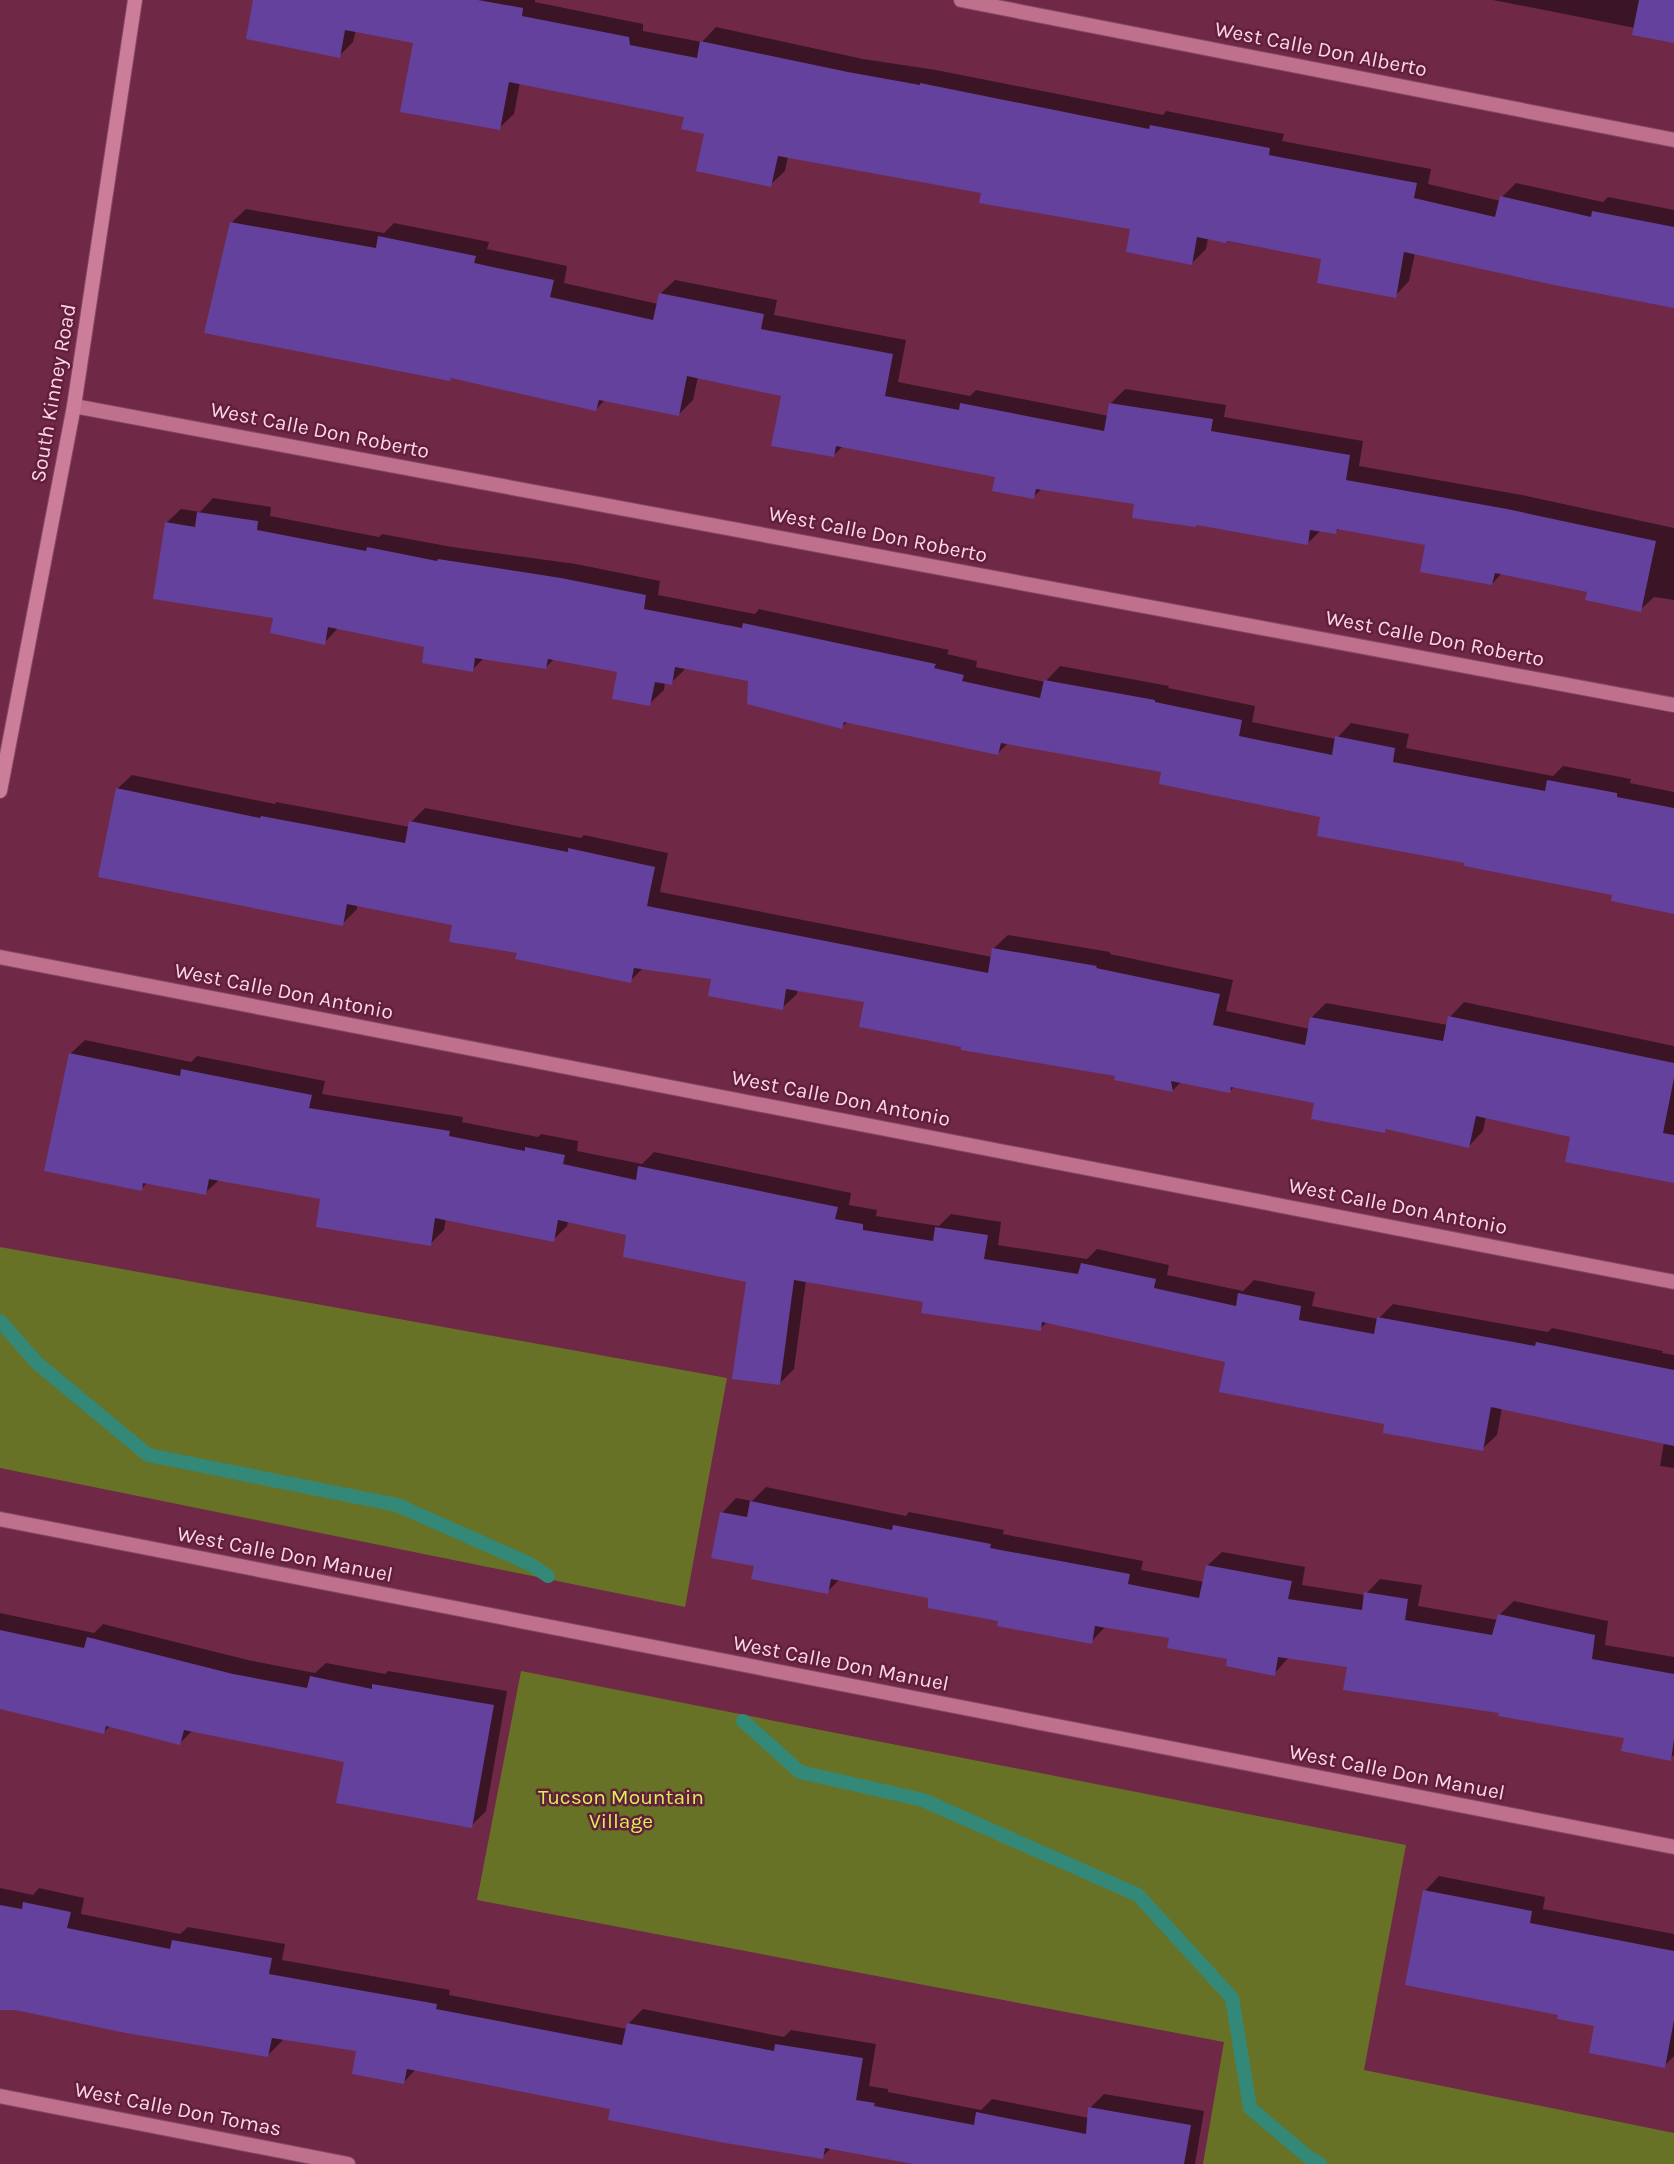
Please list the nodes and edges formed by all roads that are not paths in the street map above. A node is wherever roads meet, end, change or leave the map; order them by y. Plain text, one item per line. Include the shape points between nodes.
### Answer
1 (135, 0) edge
2 (961, 0) edge
3 (1674, 141) edge
4 (74, 406) junction
5 (1674, 705) edge
6 (0, 791) edge
7 (0, 957) edge
8 (1674, 1282) edge
9 (0, 1519) edge
10 (1674, 1847) edge
11 (0, 2096) edge
12 (348, 2164) edge

1 - 4 main road, South Kinney Road
2 - 3 street, West Calle Don Alberto
4 - 5 street, West Calle Don Roberto
4 - 6 main road, South Kinney Road
7 - 8 street, West Calle Don Antonio
9 - 10 street, West Calle Don Manuel
11 - 12 street, West Calle Don Tomas

